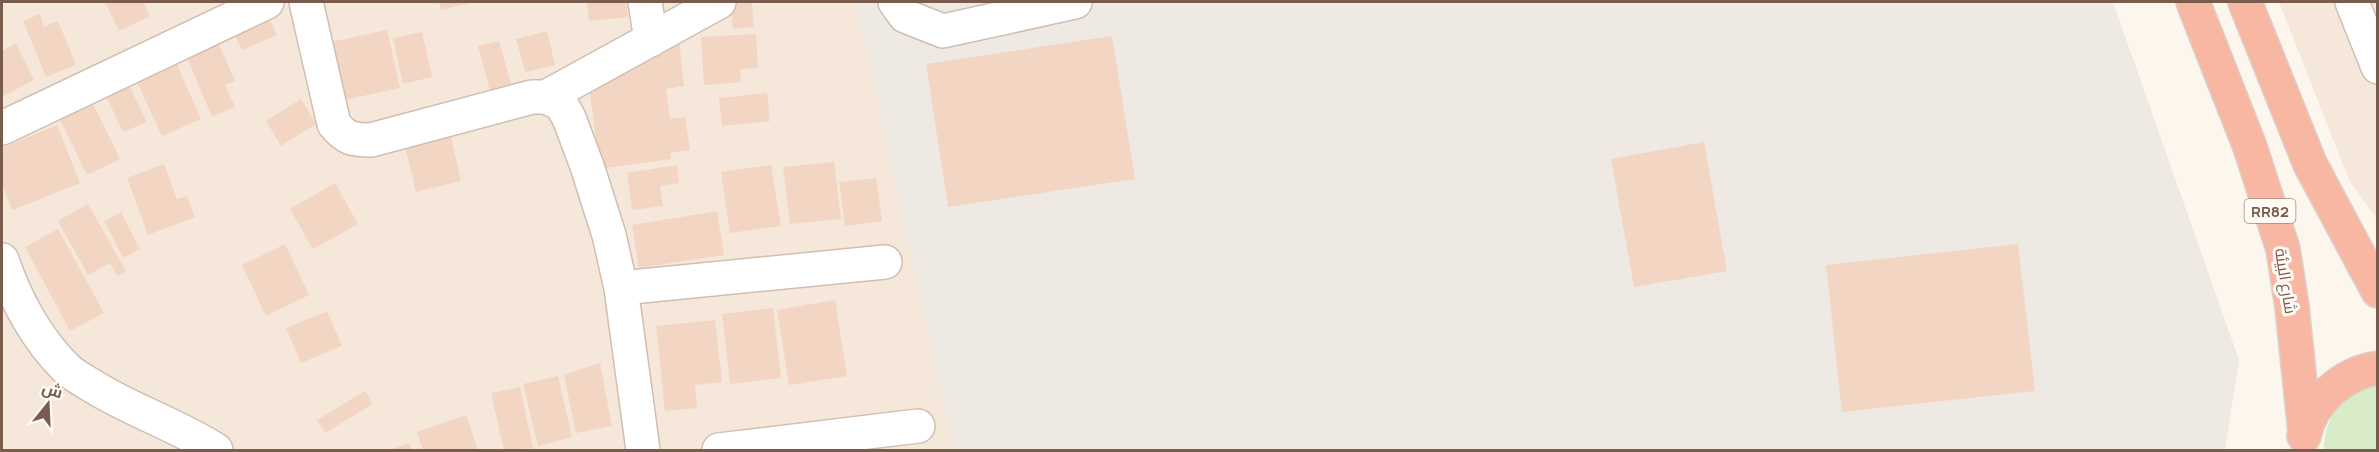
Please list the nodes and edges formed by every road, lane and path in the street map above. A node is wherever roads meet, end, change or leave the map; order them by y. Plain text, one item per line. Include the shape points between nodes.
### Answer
1 (267, 2) edge
2 (306, 2) edge
3 (645, 2) edge
4 (719, 2) edge
5 (895, 2) edge
6 (1075, 2) edge
7 (2193, 2) edge
8 (2245, 2) edge
9 (2352, 2) edge
10 (651, 40) junction
11 (2378, 67) edge
12 (546, 97) junction
13 (2, 128) edge
14 (2, 260) edge
15 (885, 262) dead end
16 (621, 288) junction
17 (2378, 291) edge
18 (2378, 368) edge
19 (918, 426) dead end
20 (2301, 444) edge
21 (216, 450) edge
22 (643, 450) edge
23 (719, 450) edge

1 - 13 street
2 - 12 street via 334,124 352,140 372,140 532,97
3 - 10 street
4 - 10 street
5 - 6 street via 905,16 944,31
7 - 20 highway, شارع البيئة / RR82 via 2250,147 2283,249 2292,307
8 - 17 highway via 2310,164
9 - 11 street
10 - 12 street
12 - 16 street via 561,104 569,118 609,235
14 - 21 street via 13,293 68,370 113,398
15 - 16 street
16 - 22 street
18 - 20 highway, RR82 via 2348,377 2330,392 2315,410
19 - 23 street

